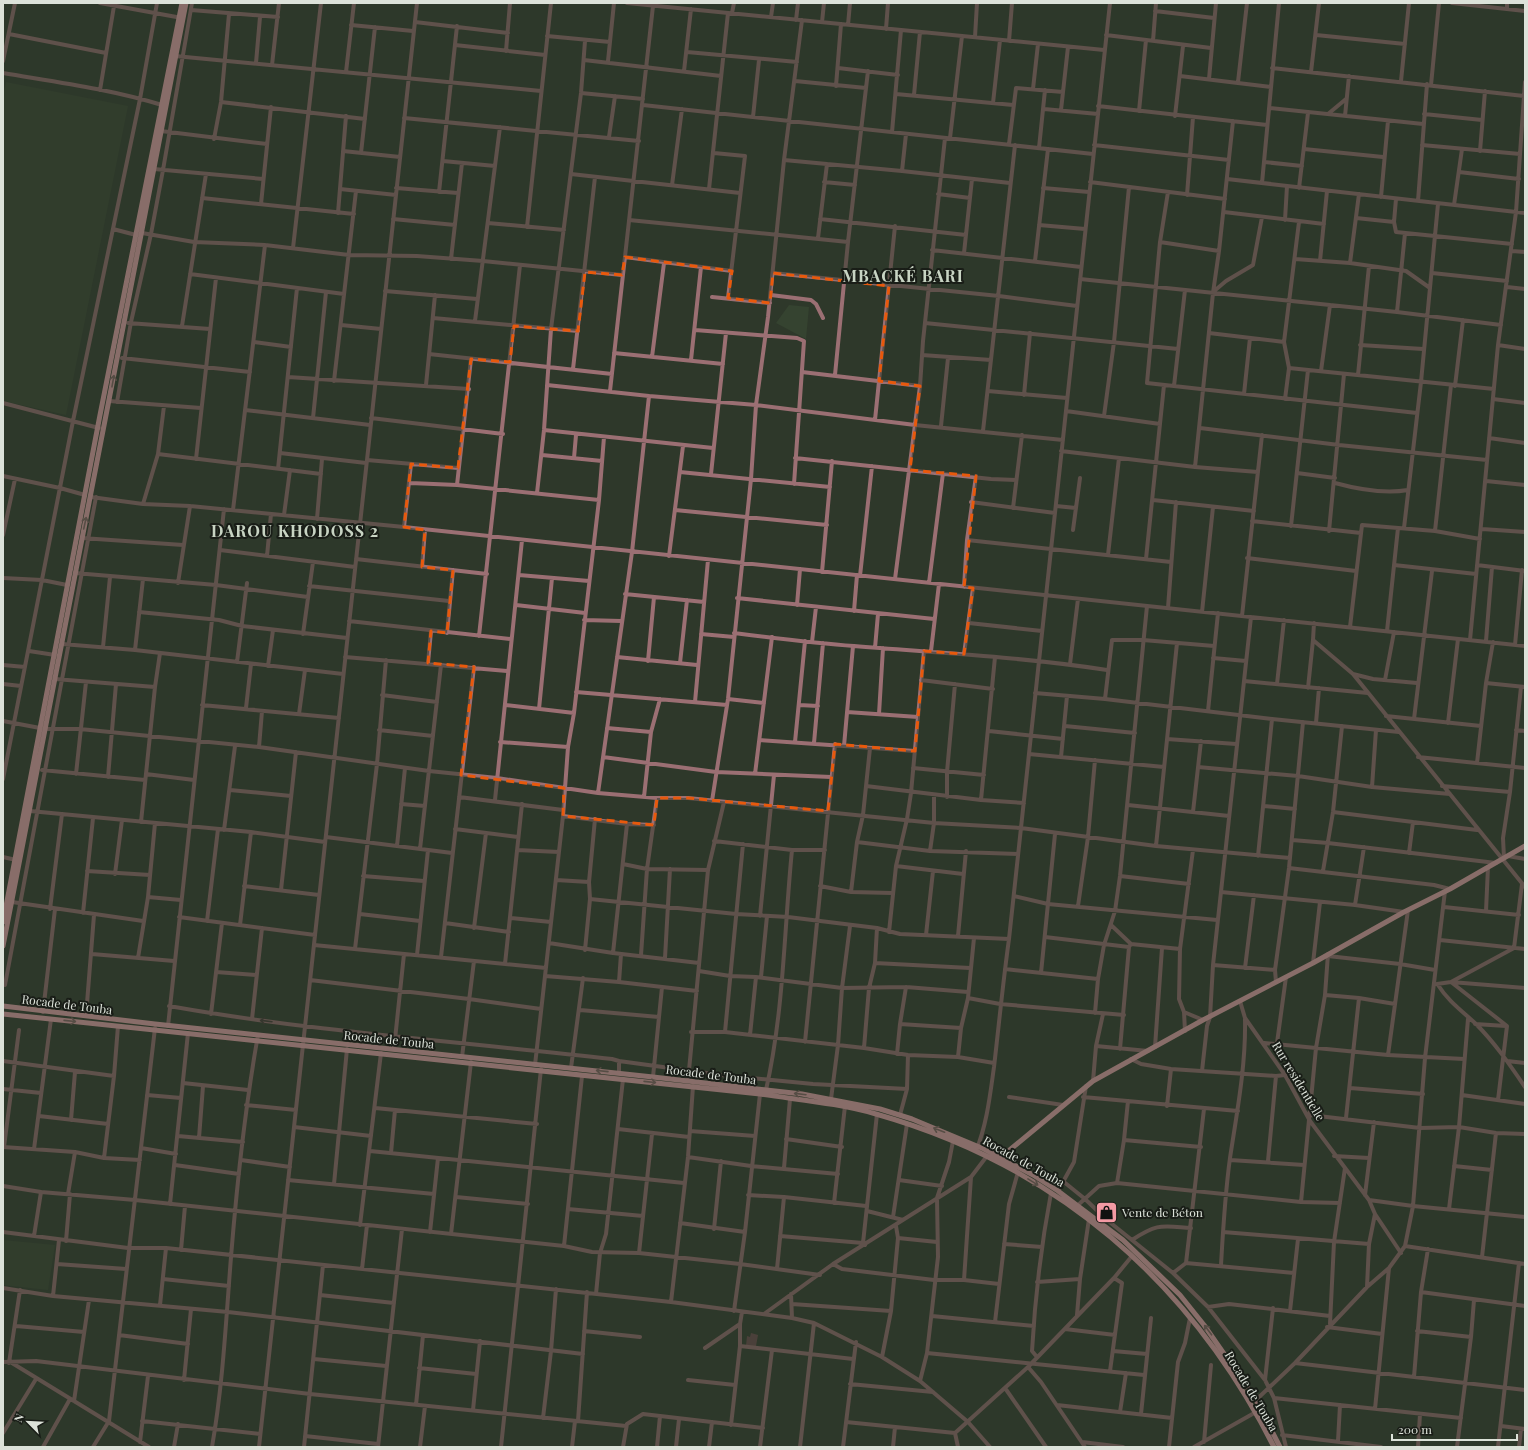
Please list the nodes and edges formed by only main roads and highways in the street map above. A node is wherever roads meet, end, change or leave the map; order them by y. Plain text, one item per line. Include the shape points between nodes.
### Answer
1 (182, 3) edge
2 (186, 3) edge
3 (181, 18) junction
4 (139, 234) junction
5 (100, 429) junction
6 (91, 496) junction
7 (43, 728) junction
8 (1525, 846) edge
9 (3, 922) edge
10 (3, 946) edge
11 (3, 1006) edge
12 (3, 1014) edge
13 (155, 1027) junction
14 (257, 1037) junction
15 (303, 1042) junction
16 (542, 1067) junction
17 (977, 1149) junction
18 (998, 1159) junction
19 (1274, 1447) edge
20 (1280, 1447) edge

1 - 3 main road
2 - 3 main road
3 - 4 main road via 162,105
3 - 4 main road via 154,169
4 - 5 main road
5 -> 4 main road via 109,401
5 - 6 main road
7 -> 6 main road
6 - 7 main road via 67,585
7 - 9 main road
7 - 10 main road via 30,811
8 - 18 main road via 1093,1081
11 - 13 main road, Rocade de Touba
12 -> 13 main road, Rocade de Touba via 118,1026
13 - 14 main road, Rocade de Touba via 188,1033
13 - 14 main road, Rocade de Touba via 168,1026
14 - 15 main road, Rocade de Touba
15 - 16 main road, Rocade de Touba via 381,1053
15 - 16 main road, Rocade de Touba
16 -> 17 main road, Rocade de Touba via 582,1076 693,1086 845,1106 877,1114
17 -> 16 main road, Rocade de Touba via 900,1115 831,1099 619,1073
17 - 18 main road, Rocade de Touba
17 - 18 main road, Rocade de Touba via 987,1156
18 -> 19 main road, Rocade de Touba via 1089,1219 1153,1275 1216,1350 1256,1412
20 -> 18 main road, Rocade de Touba via 1256,1400 1214,1338 1180,1295 1123,1240 1058,1191

